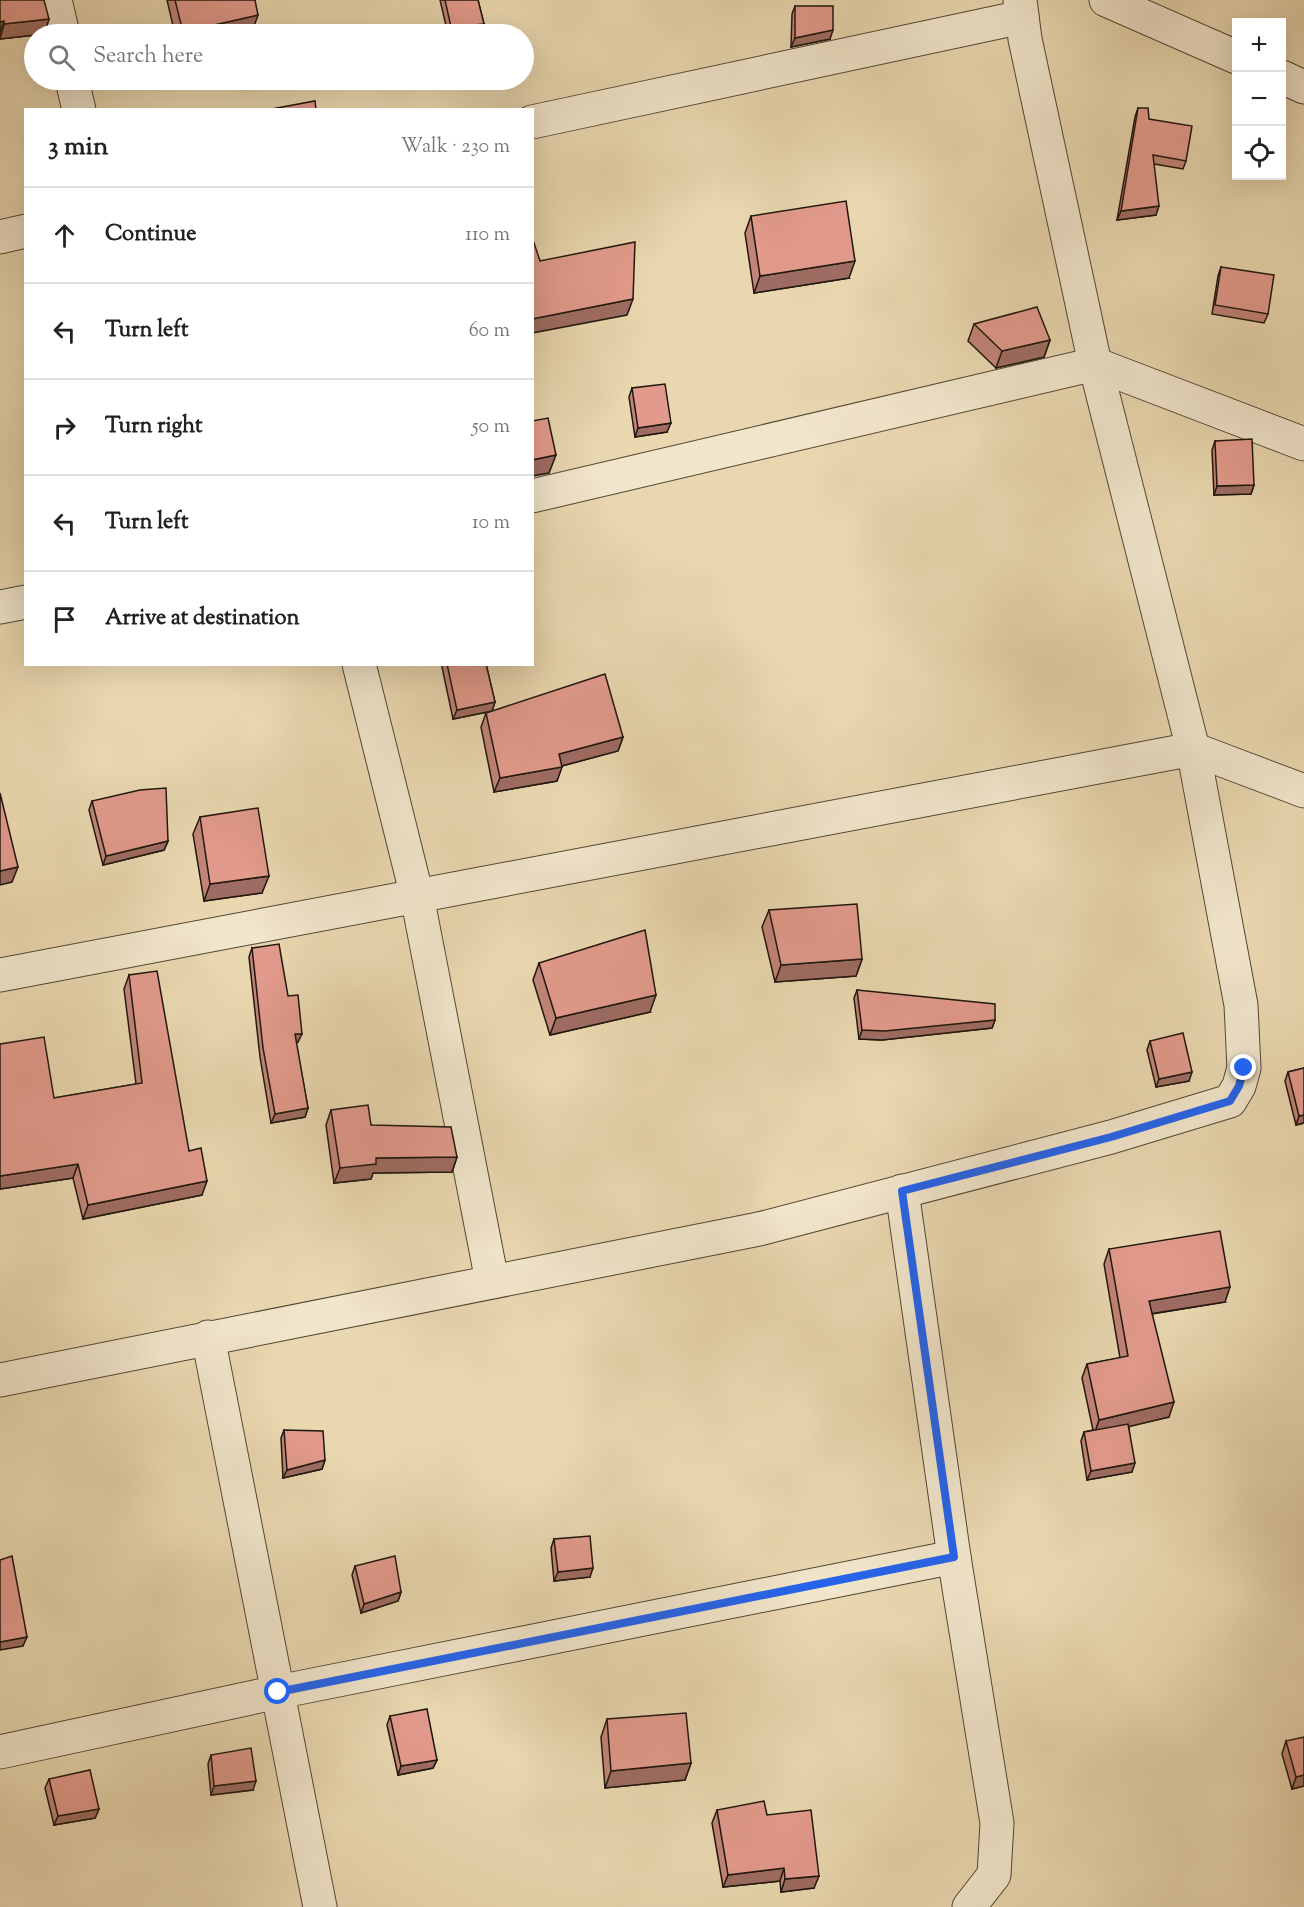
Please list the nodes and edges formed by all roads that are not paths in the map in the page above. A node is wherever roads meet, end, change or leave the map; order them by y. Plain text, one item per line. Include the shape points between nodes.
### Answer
1 (55, 0) edge
2 (1106, 0) edge
3 (1021, 8) edge
4 (61, 24) edge
5 (1232, 55) edge
6 (1286, 79) edge
7 (1304, 87) edge
8 (74, 90) edge
9 (79, 108) edge
10 (534, 122) edge
11 (24, 231) edge
12 (0, 237) edge
13 (1095, 364) junction
14 (1304, 444) edge
15 (534, 496) edge
16 (24, 602) edge
17 (0, 607) edge
18 (360, 666) edge
19 (1193, 749) junction
20 (1304, 791) edge
21 (417, 896) junction
22 (0, 975) edge
23 (902, 1191) junction
24 (492, 1281) junction
25 (207, 1337) junction
26 (0, 1380) edge
27 (954, 1557) junction
28 (278, 1692) junction
29 (0, 1752) edge
30 (320, 1907) edge
31 (969, 1907) edge

1 - 4 street
2 - 5 street
3 - 10 street
3 - 13 street
6 - 7 street
8 - 9 street
11 - 12 street
13 - 14 street
13 - 15 street
13 - 19 street
16 - 17 street
18 - 21 street
19 - 20 street
19 - 21 street
19 - 23 street via 1241,1005 1244,1068 1230,1101 1111,1137
21 - 22 street
21 - 24 street
23 - 24 street via 759,1229
23 - 27 street
24 - 25 street
25 - 26 street
25 - 28 street
27 - 28 street
27 - 31 street via 997,1823 994,1875
28 - 29 street
28 - 30 street

